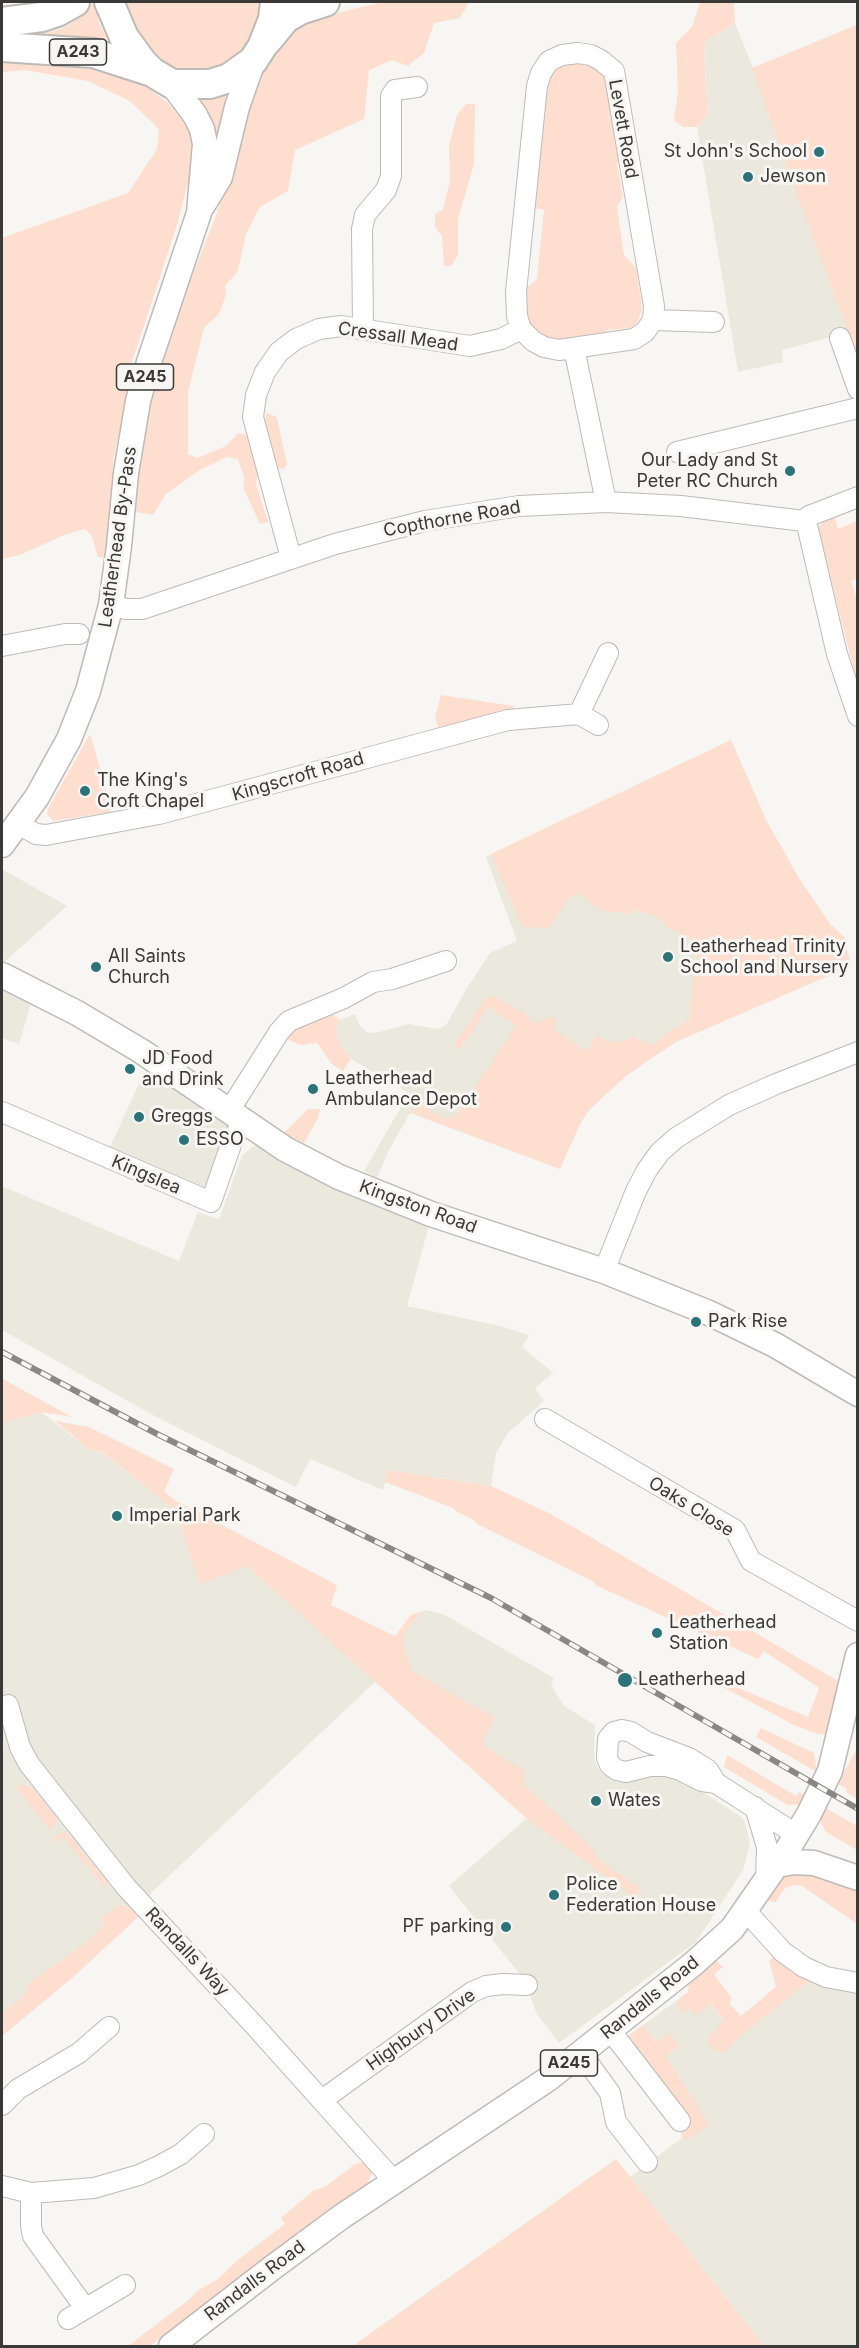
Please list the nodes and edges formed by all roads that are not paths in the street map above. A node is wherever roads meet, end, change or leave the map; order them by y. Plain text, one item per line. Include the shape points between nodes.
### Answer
1 (75, 2) edge
2 (109, 2) edge
3 (275, 2) edge
4 (325, 2) edge
5 (2, 22) edge
6 (2, 47) edge
7 (258, 54) junction
8 (162, 78) junction
9 (417, 87) dead end
10 (199, 213) junction
11 (653, 320) junction
12 (714, 322) dead end
13 (363, 328) junction
14 (521, 329) junction
15 (840, 338) dead end
16 (574, 348) junction
17 (858, 389) edge
18 (858, 408) edge
19 (677, 452) dead end
20 (858, 497) edge
21 (606, 502) junction
22 (804, 521) junction
23 (291, 558) junction
24 (111, 604) junction
25 (79, 634) dead end
26 (2, 646) edge
27 (608, 653) dead end
28 (579, 714) junction
29 (858, 717) edge
30 (598, 725) dead end
31 (18, 824) junction
32 (2, 844) edge
33 (446, 961) dead end
34 (2, 975) edge
35 (858, 1052) edge
36 (2, 1112) edge
37 (237, 1116) junction
38 (604, 1271) junction
39 (858, 1394) edge
40 (545, 1419) dead end
41 (858, 1621) edge
42 (858, 1655) edge
43 (8, 1705) dead end
44 (716, 1783) junction
45 (755, 1808) junction
46 (797, 1834) junction
47 (858, 1866) edge
48 (772, 1874) junction
49 (858, 1878) edge
50 (746, 1911) junction
51 (858, 1983) edge
52 (527, 1985) dead end
53 (109, 2027) dead end
54 (610, 2030) junction
55 (581, 2053) junction
56 (322, 2100) junction
57 (2, 2105) edge
58 (680, 2121) dead end
59 (204, 2134) dead end
60 (647, 2162) dead end
61 (394, 2181) junction
62 (2, 2186) edge
63 (31, 2193) junction
64 (125, 2285) dead end
65 (86, 2308) junction
66 (68, 2319) dead end
67 (171, 2346) edge

1 - 5 highway, A243 via 42,17
2 - 8 highway via 124,37 142,62
3 - 7 highway via 273,19
4 - 7 highway, Leatherhead By-Pass via 300,9 286,18
6 - 8 highway, A243 via 93,54
7 - 8 highway via 229,78 210,84
7 - 10 main road, Leatherhead By-Pass / A245 via 237,107 220,177
8 - 10 main road, Leatherhead By-Pass / A245 via 195,115 202,129 205,144
9 - 13 street via 395,90 391,96 392,176 386,190 365,215 362,229
10 - 24 main road, Leatherhead By-Pass / A245 via 138,401
11 - 12 street
11 - 14 street, Levett Road via 654,306 614,71 591,55 578,53 549,61 537,86 516,292
11 - 16 street via 645,333 634,339
13 - 14 street, Cressall Mead via 470,346 501,339
13 - 23 street, Cressall Mead via 319,329 297,339 279,351 256,395 257,437
14 - 16 street via 544,347
15 - 17 street
16 - 21 street
18 - 19 street
20 - 22 street
21 - 22 street, Copthorne Road via 681,506
21 - 23 street, Copthorne Road via 484,510 385,530
22 - 29 street via 837,654
23 - 24 street, Copthorne Road via 142,609
24 - 31 main road, Leatherhead By-Pass / A245 via 94,673 75,723 58,761
25 - 26 street
27 - 28 street
28 - 30 street
28 - 31 street, Kingscroft Road via 508,720 232,795 75,831 36,834
31 - 32 main road, Leatherhead By-Pass / A245
33 - 37 street via 373,982 289,1021 279,1032
34 - 37 main road, Kingston Road via 104,1028
35 - 38 street via 729,1106 676,1138 646,1170
36 - 37 street, Kingslea via 211,1202
37 - 38 main road, Kingston Road via 285,1149 339,1178 440,1217
38 - 39 main road, Kingston Road via 742,1329
40 - 41 street, Oaks Close via 735,1530 751,1561
42 - 46 main road, Randalls Road / A245 via 833,1761
43 - 56 street, Randalls Way via 29,1764 126,1887
44 - 44 street via 666,1766 617,1770 607,1758 608,1739 614,1732 631,1732 698,1764 708,1770
44 - 45 street
45 - 46 street
45 - 48 street
46 - 47 main road
46 - 48 main road, Randalls Road / A245
48 - 49 main road via 794,1862 814,1863
48 - 50 main road, Randalls Road / A245
50 - 51 street via 783,1952 804,1967 826,1977
50 - 54 main road, Randalls Road / A245 via 718,1943
52 - 56 street, Highbury Drive via 486,1986 472,1992
53 - 57 street via 79,2053 18,2089
54 - 55 main road, Randalls Road / A245
54 - 58 street
55 - 60 street via 610,2093 616,2122
55 - 61 main road, Randalls Road / A245
56 - 61 street, Randalls Way
59 - 63 street via 181,2154 139,2175 94,2188
61 - 67 main road, Randalls Road / A245
62 - 63 street
63 - 65 street via 33,2236
64 - 65 street
65 - 66 street

